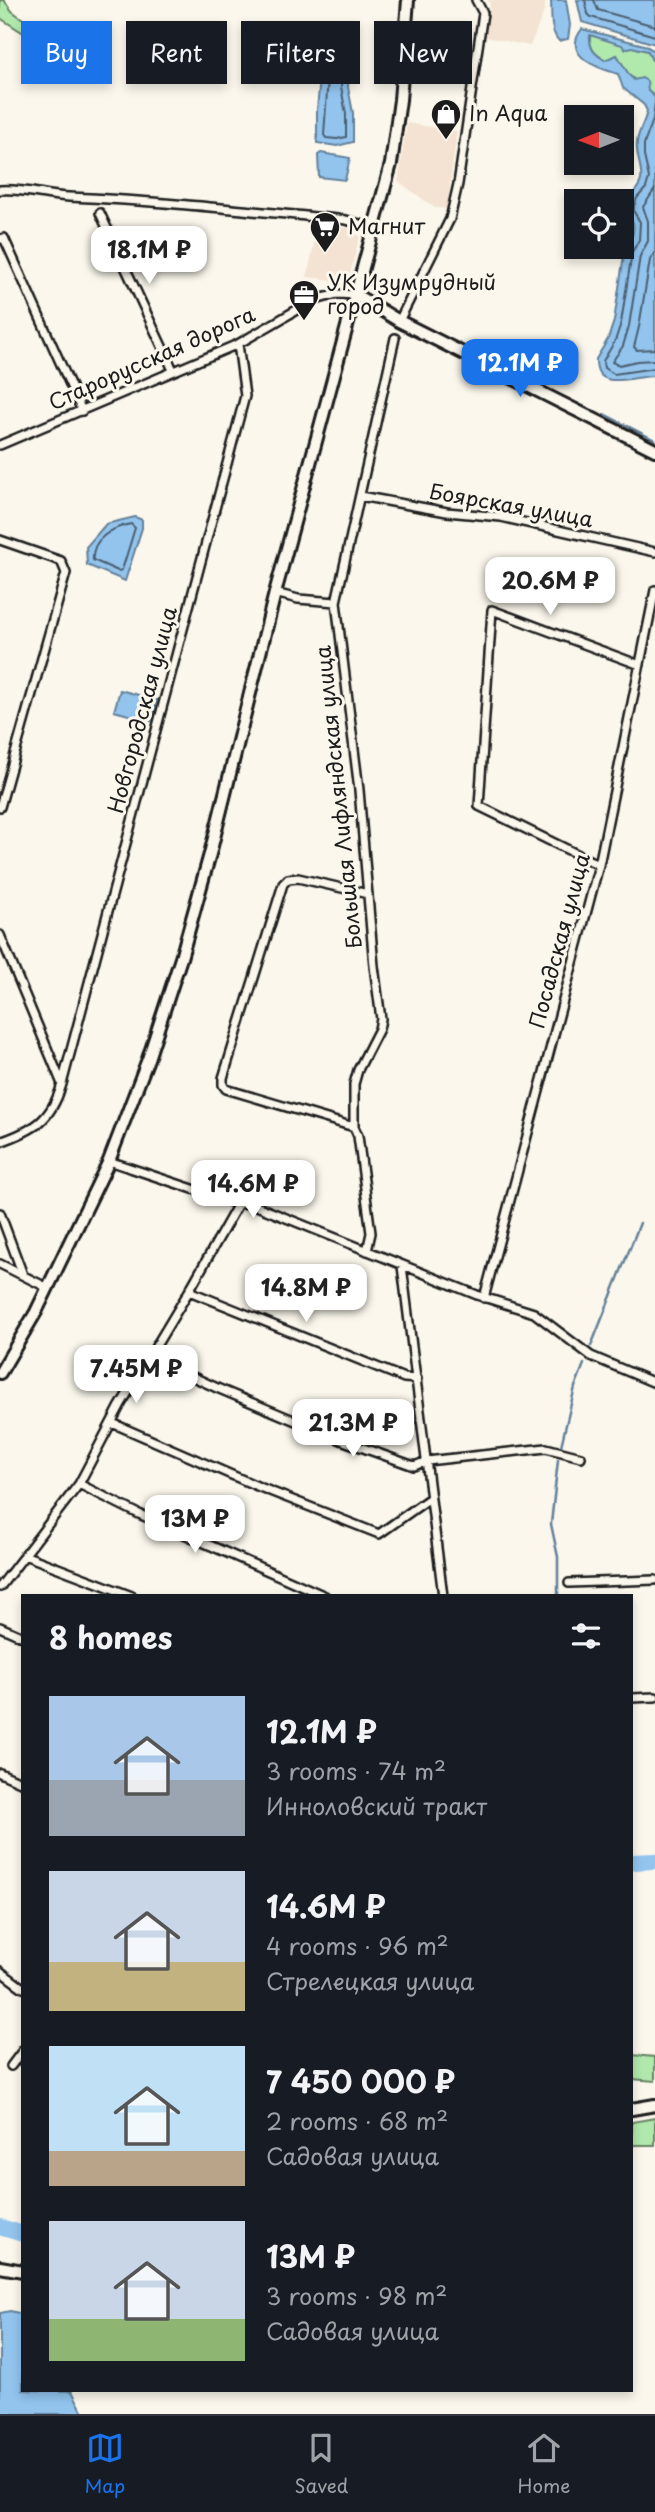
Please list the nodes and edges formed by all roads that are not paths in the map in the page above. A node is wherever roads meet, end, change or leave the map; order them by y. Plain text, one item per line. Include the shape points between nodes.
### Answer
1 (408, 0) edge
2 (475, 0) edge
3 (0, 190) edge
4 (100, 213) dead end
5 (374, 228) junction
6 (0, 239) edge
7 (356, 295) junction
8 (399, 321) junction
9 (395, 338) dead end
10 (238, 344) junction
11 (173, 370) junction
12 (82, 411) junction
13 (0, 445) edge
14 (655, 450) edge
15 (360, 496) junction
16 (0, 540) edge
17 (655, 552) edge
18 (655, 590) edge
19 (275, 593) junction
20 (336, 602) junction
21 (640, 665) junction
22 (0, 807) edge
23 (599, 865) junction
24 (368, 894) junction
25 (0, 935) edge
26 (62, 1084) junction
27 (354, 1127) junction
28 (0, 1142) edge
29 (109, 1161) junction
30 (238, 1204) junction
31 (0, 1213) edge
32 (367, 1251) junction
33 (0, 1264) edge
34 (402, 1266) junction
35 (23, 1275) junction
36 (48, 1288) junction
37 (189, 1291) junction
38 (484, 1298) junction
39 (148, 1356) junction
40 (0, 1373) edge
41 (417, 1379) junction
42 (655, 1383) edge
43 (112, 1423) junction
44 (580, 1457) dead end
45 (427, 1461) junction
46 (79, 1484) junction
47 (430, 1498) junction
48 (24, 1555) junction
49 (655, 1580) edge
50 (569, 1583) dead end
51 (0, 1587) edge
52 (127, 1594) edge
53 (320, 1594) edge
54 (443, 1594) edge
55 (0, 1627) edge
56 (21, 1636) edge
57 (655, 1697) edge
58 (633, 1698) edge
59 (0, 1773) edge
60 (21, 1782) edge
61 (0, 1971) edge
62 (21, 1987) edge
63 (21, 2053) edge
64 (11, 2066) dead end
65 (655, 2105) edge
66 (633, 2109) edge
67 (0, 2267) edge
68 (21, 2272) edge

1 - 5 main road via 393,151
2 - 8 street via 483,13 458,184 445,231
3 - 5 street via 346,220
4 - 11 street
5 - 7 main road
6 - 12 street via 4,238
7 - 8 main road
7 - 10 street, Старорусская дорога via 337,294 312,301
7 - 19 main road
8 - 14 main road
9 - 15 street, Большая Лифляндская улица
10 - 11 street, Старорусская дорога
10 - 26 street, Новгородская улица via 245,396
11 - 12 street, Старорусская дорога
12 - 13 street, Старорусская дорога
15 - 17 street, Боярская улица via 501,517
15 - 20 street, Большая Лифляндская улица
16 - 22 street via 61,562 66,573
18 - 21 street, Посадская улица
19 - 20 street
19 - 29 main road via 181,958
20 - 24 street, Большая Лифляндская улица
21 - 23 street, Посадская улица
21 - 23 street via 492,610 479,806
23 - 38 street, Посадская улица
24 - 27 street, Большая Лифляндская улица via 381,1019 354,1084
24 - 27 street via 298,878 283,884 223,1078 226,1090
25 - 26 street
26 - 28 street, Новгородская улица via 50,1113 38,1125
27 - 32 street, Большая Лифляндская улица via 371,1233
29 - 30 street
29 - 36 main road
30 - 32 street via 249,1203
30 - 37 street
31 - 35 street
32 - 34 street
33 - 35 street
34 - 38 street
34 - 41 street
35 - 36 street
36 - 40 main road
37 - 39 street
37 - 41 street via 391,1373
38 - 42 street via 534,1314 591,1356
39 - 43 street
39 - 45 street via 341,1440 414,1466
41 - 45 street
43 - 46 street
43 - 47 street via 379,1534
44 - 45 street via 546,1448
45 - 47 street
46 - 48 street
46 - 53 street
47 - 54 street
48 - 51 street
48 - 52 street
49 - 50 street
55 - 56 street
57 - 58 street
59 - 60 street
61 - 62 street
63 - 64 street
65 - 66 main road
67 - 68 main road

